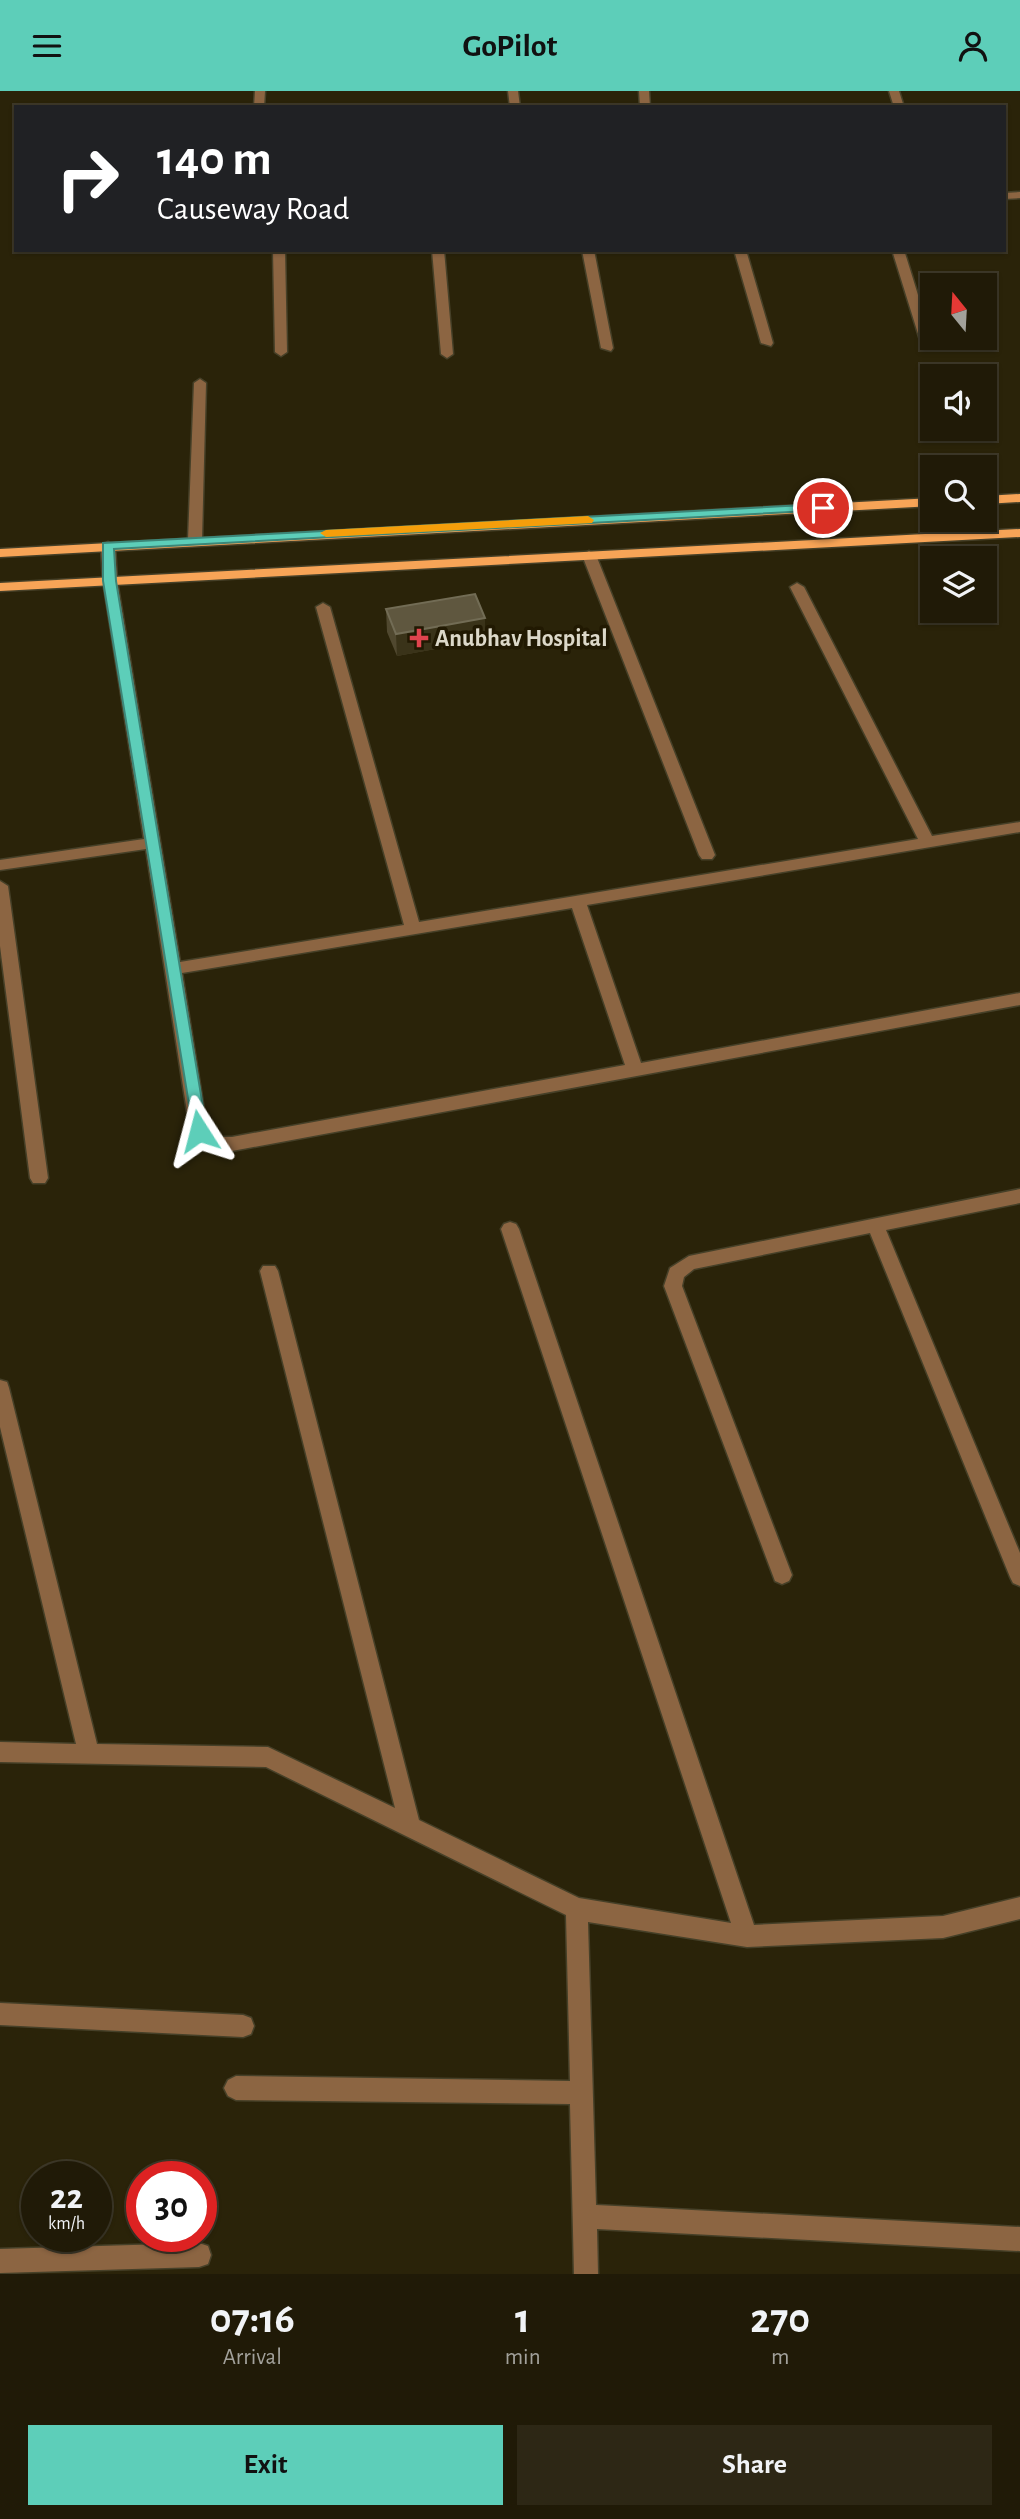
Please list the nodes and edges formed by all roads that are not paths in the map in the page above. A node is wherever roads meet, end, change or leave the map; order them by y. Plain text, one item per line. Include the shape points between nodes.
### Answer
1 (279, 252) edge
2 (438, 252) edge
3 (588, 252) edge
4 (741, 252) edge
5 (899, 252) edge
6 (920, 321) edge
7 (768, 343) dead end
8 (607, 348) dead end
9 (281, 352) dead end
10 (447, 354) dead end
11 (200, 383) dead end
12 (1020, 498) edge
13 (997, 499) edge
14 (920, 503) edge
15 (1020, 533) edge
16 (195, 540) junction
17 (108, 546) junction
18 (0, 553) edge
19 (589, 555) junction
20 (110, 581) junction
21 (0, 587) edge
22 (797, 587) dead end
23 (323, 607) dead end
24 (1020, 827) edge
25 (153, 843) junction
26 (928, 843) junction
27 (707, 855) dead end
28 (0, 865) edge
29 (0, 886) edge
30 (578, 901) junction
31 (413, 929) junction
32 (173, 969) junction
33 (1020, 999) edge
34 (635, 1070) junction
35 (39, 1178) dead end
36 (1020, 1196) edge
37 (875, 1226) junction
38 (510, 1229) dead end
39 (269, 1271) dead end
40 (0, 1388) edge
41 (782, 1575) dead end
42 (1020, 1577) edge
43 (0, 1752) edge
44 (89, 1754) junction
45 (410, 1826) junction
46 (1020, 1908) edge
47 (577, 1909) junction
48 (747, 1936) junction
49 (0, 2014) edge
50 (243, 2026) dead end
51 (236, 2088) dead end
52 (582, 2093) junction
53 (585, 2216) junction
54 (1020, 2239) edge
55 (199, 2255) dead end
56 (0, 2261) edge
57 (586, 2274) edge

1 - 9 street
2 - 10 street
3 - 8 street
4 - 7 street
5 - 6 street
11 - 16 street
12 - 13 main road
14 - 16 main road
15 - 19 main road
16 - 17 main road
17 - 18 main road
17 - 20 street
19 - 20 main road
19 - 27 street
20 - 21 main road
20 - 25 street
22 - 26 street
23 - 31 street
24 - 26 street
25 - 28 street
25 - 32 street
26 - 30 street
29 - 35 street
30 - 31 street
30 - 34 street
31 - 32 street
32 - 34 street via 199,1131 212,1144
33 - 34 street
36 - 37 street
37 - 41 street via 689,1263 676,1273 673,1286
37 - 42 street
38 - 48 street
39 - 45 street
40 - 44 street
43 - 44 street
44 - 45 street via 268,1757
45 - 47 street
46 - 48 street via 943,1927
47 - 48 street
47 - 52 street
49 - 50 street
51 - 52 street
52 - 53 street
53 - 54 street
53 - 57 street
55 - 56 street

